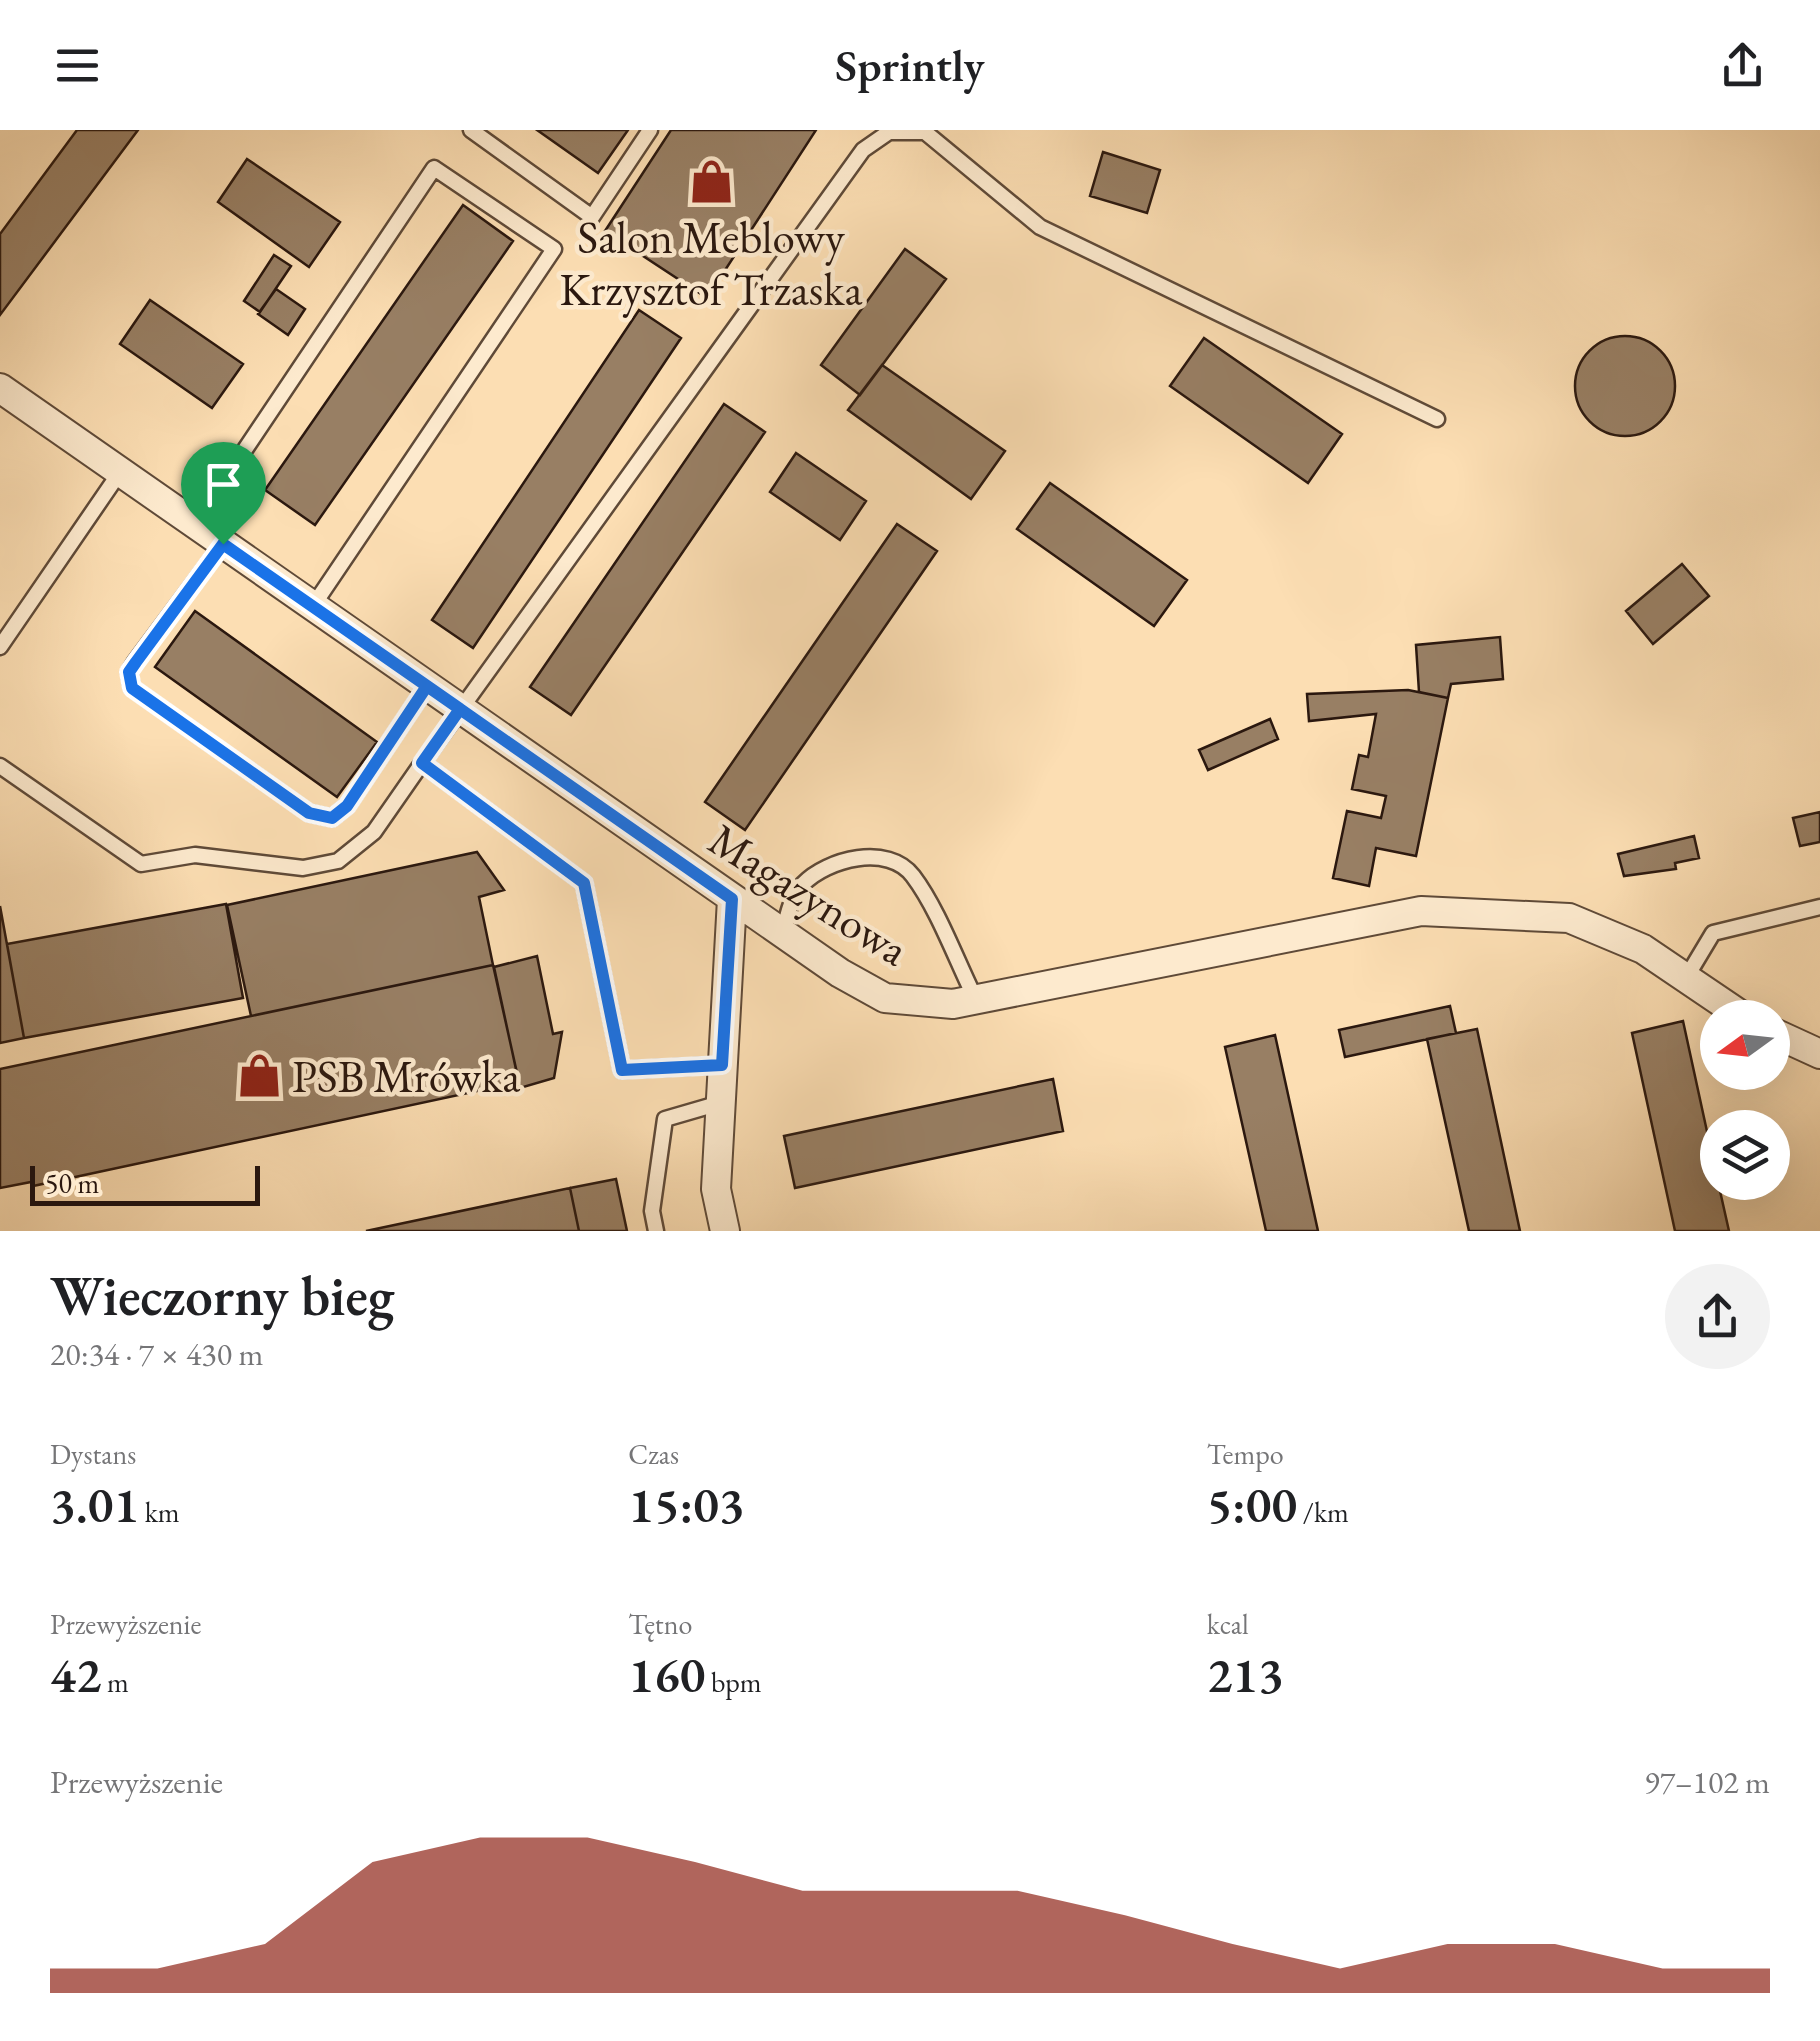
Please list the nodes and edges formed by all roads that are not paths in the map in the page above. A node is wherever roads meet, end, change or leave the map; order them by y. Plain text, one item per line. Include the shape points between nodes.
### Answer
1 (470, 130) edge
2 (650, 130) edge
3 (0, 388) edge
4 (1437, 419) dead end
5 (120, 472) junction
6 (194, 524) junction
7 (223, 544) junction
8 (313, 606) junction
9 (0, 647) edge
10 (427, 686) junction
11 (460, 709) junction
12 (422, 763) junction
13 (0, 766) edge
14 (732, 899) junction
15 (1820, 907) edge
16 (782, 934) junction
17 (1686, 978) junction
18 (976, 1000) junction
19 (1718, 1000) edge
20 (1790, 1040) edge
21 (1820, 1054) edge
22 (722, 1065) junction
23 (720, 1103) junction
24 (656, 1231) edge
25 (724, 1231) edge

1 - 2 lane via 592,218
3 - 5 street, Magazynowa
4 - 11 lane via 1040,227 925,132 889,132 863,150 827,198
5 - 6 street, Magazynowa
5 - 9 lane
6 - 7 street, Magazynowa
6 - 8 lane via 434,168 554,249
7 - 8 street, Magazynowa
7 - 10 lane via 129,672 132,688 309,813 332,818 347,806
8 - 10 street, Magazynowa
10 - 11 street, Magazynowa
11 - 12 lane
11 - 14 street, Magazynowa
12 - 13 lane via 374,832 338,861 303,868 194,855 140,864
12 - 22 lane via 584,883 622,1070
14 - 16 street, Magazynowa
14 - 22 street
15 - 17 lane via 1713,933
16 - 18 street, Magazynowa via 885,998 917,1004
16 - 18 lane via 792,900 819,870 866,858 890,862 912,874
17 - 18 street, Magazynowa via 1643,948 1568,918 1421,911
17 - 19 street, Magazynowa
20 - 21 street
22 - 23 street
23 - 24 lane via 664,1119 652,1211
23 - 25 street via 716,1189

